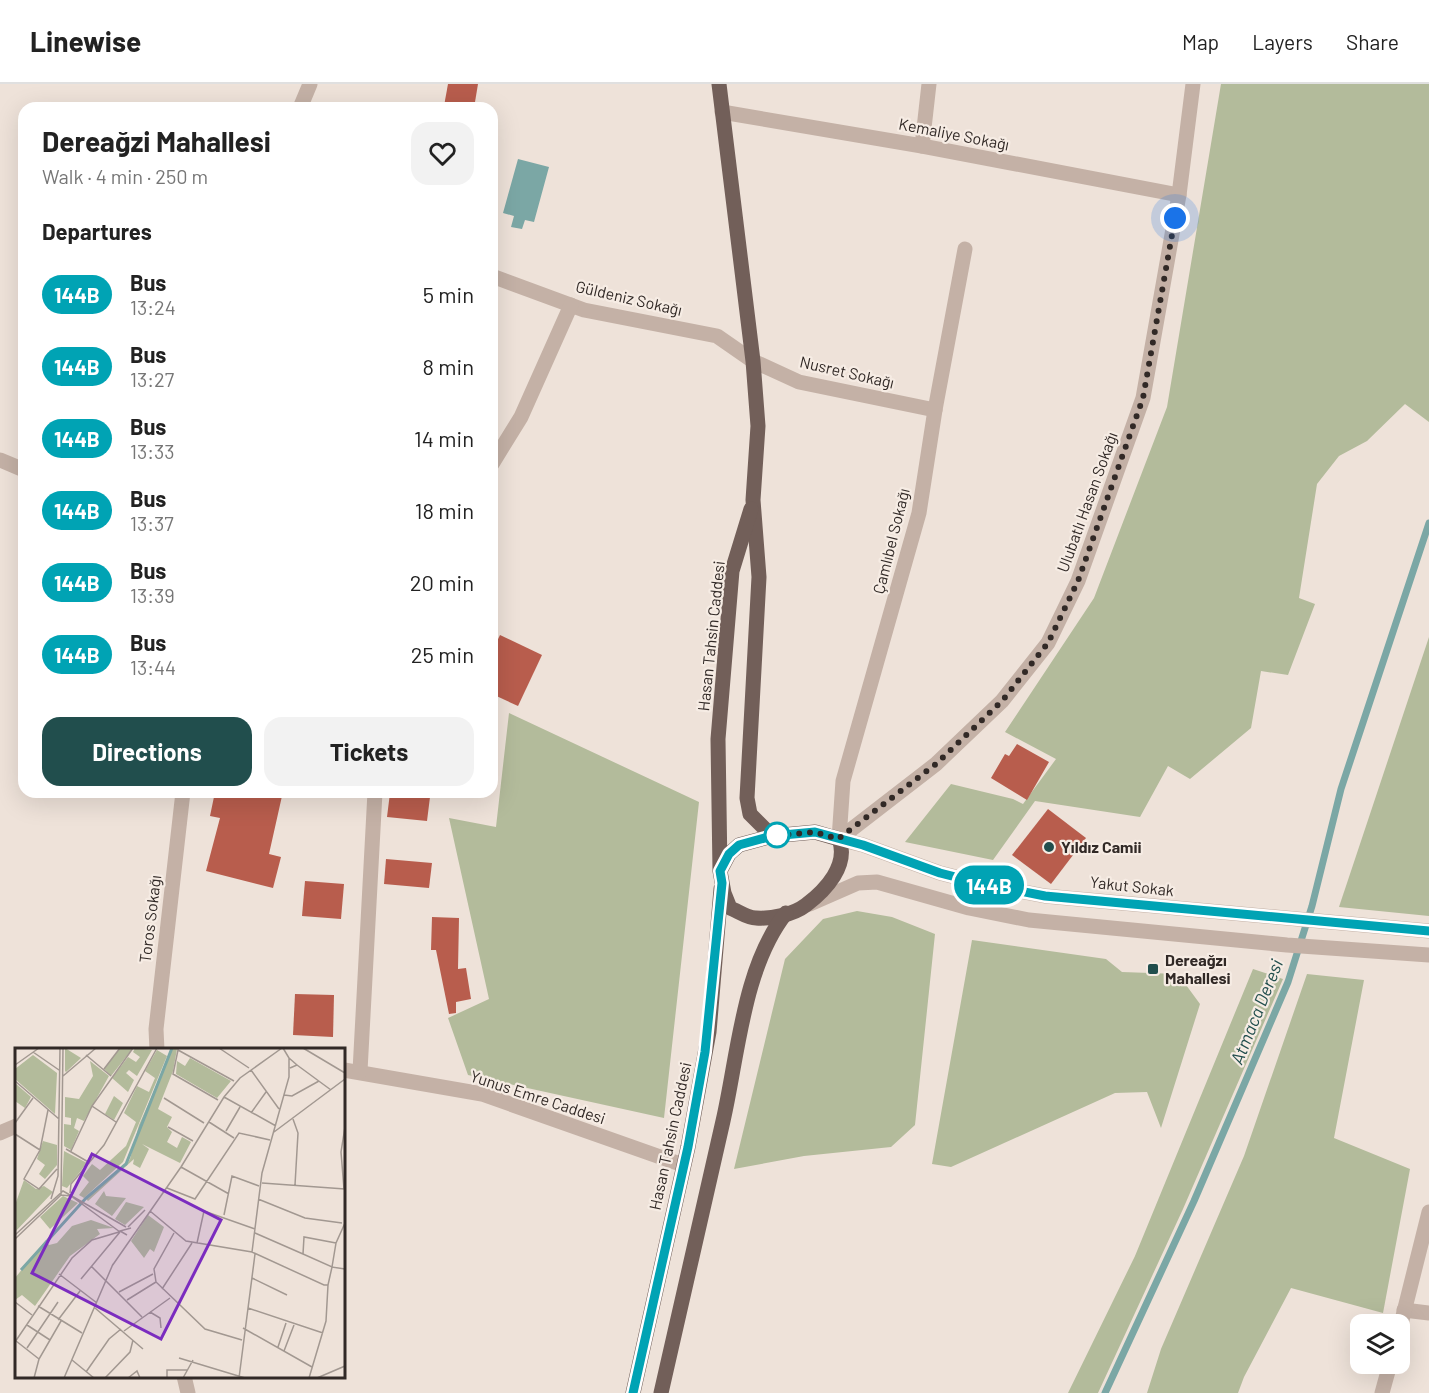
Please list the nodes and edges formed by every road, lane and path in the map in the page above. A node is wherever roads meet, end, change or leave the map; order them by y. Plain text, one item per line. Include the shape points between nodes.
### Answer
1 (310, 84) edge
2 (719, 84) edge
3 (930, 84) edge
4 (1193, 84) edge
5 (302, 102) edge
6 (722, 112) junction
7 (922, 146) junction
8 (1179, 195) junction
9 (964, 249) dead end
10 (498, 278) edge
11 (572, 305) junction
12 (753, 361) junction
13 (935, 410) junction
14 (498, 454) edge
15 (0, 460) edge
16 (18, 468) edge
17 (753, 500) junction
18 (182, 798) edge
19 (375, 798) edge
20 (772, 836) junction
21 (838, 839) junction
22 (721, 877) junction
23 (804, 907) junction
24 (786, 914) junction
25 (1429, 931) edge
26 (1429, 955) edge
27 (157, 1048) edge
28 (345, 1070) edge
29 (360, 1071) junction
30 (15, 1126) edge
31 (0, 1133) edge
32 (683, 1165) junction
33 (1429, 1212) edge
34 (1404, 1310) junction
35 (1429, 1313) edge
36 (1403, 1314) edge
37 (1387, 1374) edge
38 (184, 1378) edge
39 (188, 1393) edge
40 (633, 1393) edge
41 (661, 1393) edge
42 (1382, 1393) edge

1 - 5 street
2 - 6 main road
3 - 7 street
4 - 8 street, Ulubatlı Hasan Sokağı
6 - 7 street, Kemaliye Sokağı
6 - 12 main road
7 - 8 street, Kemaliye Sokağı
8 - 21 street, Ulubatlı Hasan Sokağı via 1143,398 1078,581 1048,643 1002,701 936,764
9 - 13 street, Çamlıbel Sokağı
10 - 11 street, Güldeniz Sokağı
11 - 12 street, Güldeniz Sokağı via 717,336
11 - 14 street via 525,410
12 - 13 street, Nusret Sokağı via 799,382
12 - 17 main road via 758,426
13 - 21 street, Çamlıbel Sokağı via 919,513 843,781
15 - 16 street
17 - 20 main road via 759,578 747,798 750,814
17 - 22 main road, Hasan Tahsin Caddesi via 732,571 718,739
18 - 27 street, Toros Sokağı
19 - 29 street
20 - 21 main road via 815,832
20 - 22 main road via 739,845 729,854
21 - 23 main road via 842,848 833,879
21 - 25 street, Yakut Sokak via 940,873 1045,896
22 - 24 main road via 730,908 753,918
22 - 32 main road, Hasan Tahsin Caddesi via 708,1032
23 - 24 main road
23 - 26 street via 858,884 877,882 1029,920
24 - 41 main road via 769,937 750,989
28 - 29 street, Yunus Emre Caddesi
29 - 32 street, Yunus Emre Caddesi via 482,1094
30 - 31 street
32 - 40 main road, Hasan Tahsin Caddesi
33 - 34 street
34 - 35 street
34 - 36 street
37 - 42 street
38 - 39 street

